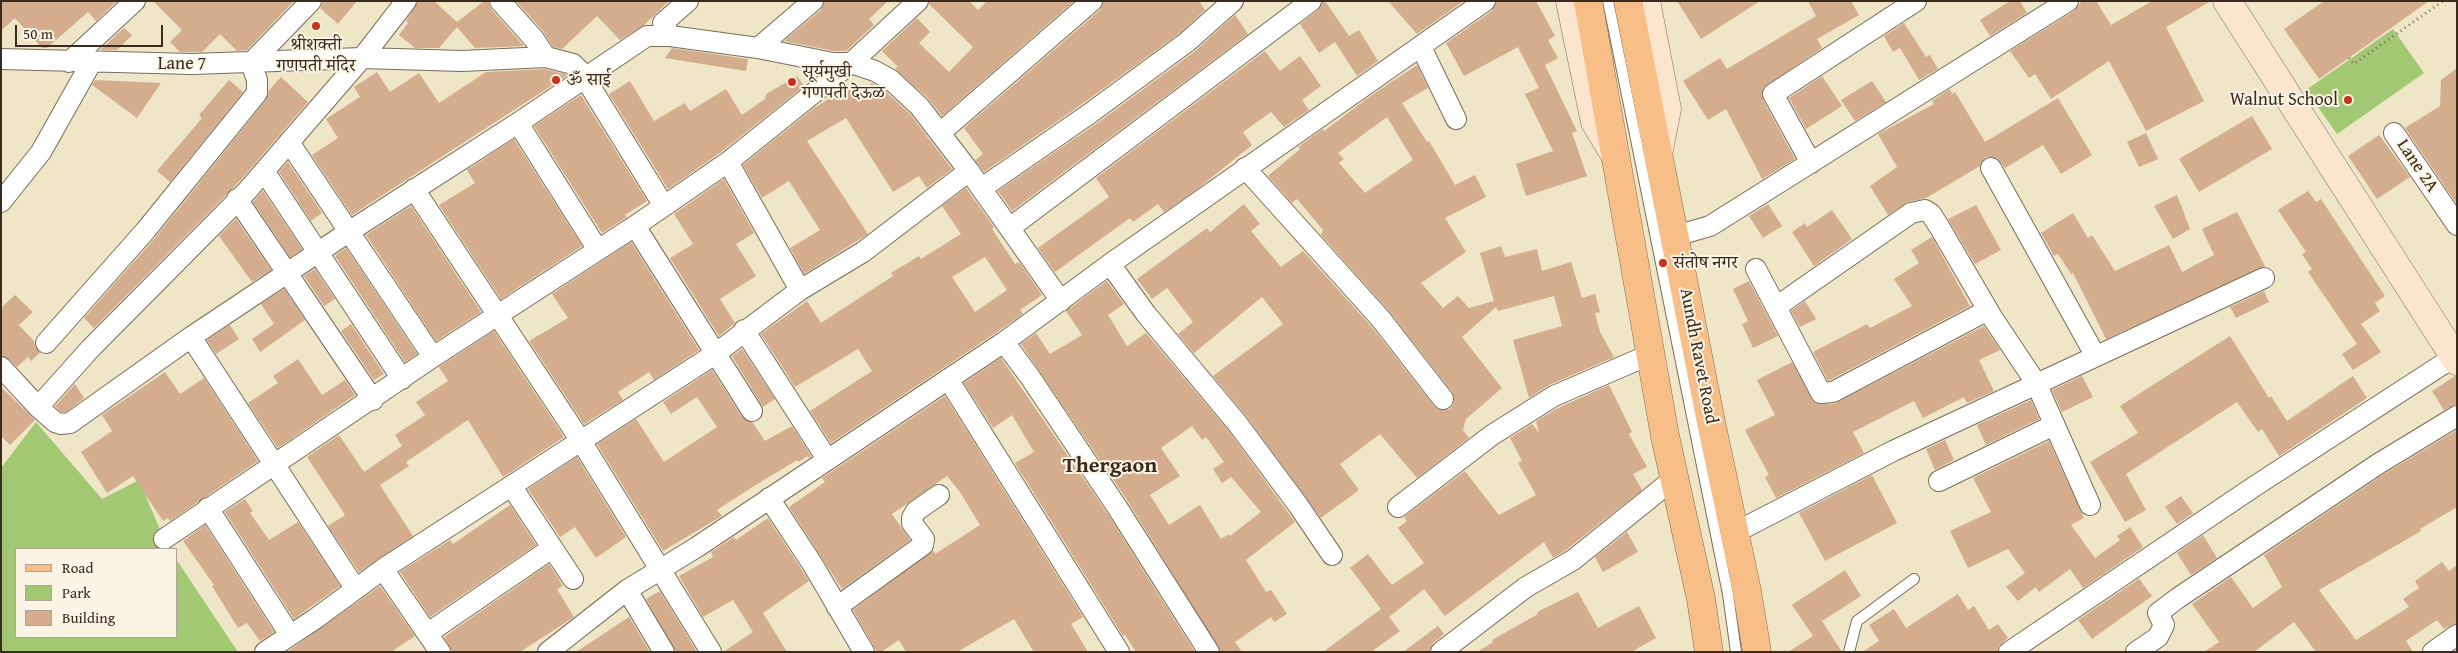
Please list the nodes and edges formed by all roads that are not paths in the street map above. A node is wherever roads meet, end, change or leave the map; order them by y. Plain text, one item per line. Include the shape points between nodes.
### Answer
1 (135, 1) edge
2 (311, 1) edge
3 (406, 1) edge
4 (500, 1) edge
5 (688, 1) edge
6 (813, 1) edge
7 (918, 1) edge
8 (1092, 1) edge
9 (1233, 1) edge
10 (1311, 1) edge
11 (1485, 1) edge
12 (1570, 1) edge
13 (1588, 1) edge
14 (1608, 1) edge
15 (1628, 1) edge
16 (1646, 1) edge
17 (1916, 1) edge
18 (2068, 1) edge
19 (2227, 1) edge
20 (670, 36) junction
21 (1421, 46) junction
22 (758, 48) junction
23 (546, 57) junction
24 (362, 58) junction
25 (1, 59) edge
26 (69, 62) junction
27 (92, 63) junction
28 (251, 63) junction
29 (851, 63) junction
30 (586, 77) junction
31 (1456, 119) dead end
32 (518, 123) junction
33 (940, 133) junction
34 (2394, 133) dead end
35 (288, 142) junction
36 (1658, 155) junction
37 (1617, 158) junction
38 (728, 162) junction
39 (1811, 163) junction
40 (1245, 168) junction
41 (1991, 168) dead end
42 (264, 171) junction
43 (969, 171) junction
44 (982, 188) junction
45 (414, 189) junction
46 (237, 199) junction
47 (1, 202) edge
48 (664, 206) junction
49 (2457, 225) edge
50 (635, 226) junction
51 (1011, 227) junction
52 (350, 231) junction
53 (1675, 236) junction
54 (598, 250) junction
55 (319, 253) junction
56 (1110, 264) junction
57 (1756, 269) dead end
58 (287, 275) junction
59 (2264, 278) dead end
60 (800, 290) junction
61 (1061, 301) junction
62 (1776, 307) junction
63 (1988, 310) junction
64 (499, 316) junction
65 (744, 330) junction
66 (191, 337) junction
67 (1004, 342) junction
68 (46, 343) dead end
69 (715, 354) junction
70 (1651, 354) junction
71 (2095, 355) junction
72 (433, 357) junction
73 (2455, 359) edge
74 (4, 376) edge
75 (402, 379) junction
76 (948, 379) junction
77 (2036, 383) junction
78 (1443, 398) dead end
79 (373, 400) junction
80 (38, 407) junction
81 (752, 411) dead end
82 (2457, 416) edge
83 (2054, 425) junction
84 (580, 441) junction
85 (827, 459) junction
86 (275, 463) junction
87 (1676, 477) junction
88 (1939, 481) dead end
89 (512, 487) junction
90 (939, 496) dead end
91 (770, 498) junction
92 (2090, 505) dead end
93 (1398, 507) dead end
94 (208, 508) junction
95 (1734, 533) junction
96 (164, 539) dead end
97 (552, 548) junction
98 (1332, 556) dead end
99 (661, 568) junction
100 (383, 569) junction
101 (573, 579) dead end
102 (1914, 579) dead end
103 (355, 588) junction
104 (627, 590) junction
105 (837, 606) junction
106 (428, 633) junction
107 (290, 635) junction
108 (2457, 635) edge
109 (265, 652) edge
110 (440, 652) edge
111 (548, 652) edge
112 (664, 652) edge
113 (711, 652) edge
114 (864, 652) edge
115 (1119, 652) edge
116 (1209, 652) edge
117 (1441, 652) edge
118 (1709, 652) edge
119 (1736, 652) edge
120 (1757, 652) edge
121 (1849, 652) edge
122 (2009, 652) edge
123 (2136, 652) edge
124 (2433, 652) edge

1 - 26 street
2 - 28 street
3 - 24 street
4 - 23 street
5 - 20 street via 663,22
6 - 22 street
7 - 29 street
8 - 33 street
9 - 44 street via 1187,42
10 - 51 street
11 - 21 street
12 - 37 street via 1595,122
13 - 37 main road
14 - 119 lane via 1726,584
15 - 36 main road, Aundh Ravet Road
16 - 36 street via 1667,109
17 - 39 street via 1773,94
18 - 39 street
19 - 73 street
20 - 22 street
20 - 30 street via 647,36
21 - 31 street
21 - 40 street
22 - 29 street via 833,63
23 - 24 street, Lane 7 via 462,60
23 - 30 street, Lane 7 via 573,64
24 - 28 street, Lane 7
24 - 35 street
25 - 26 street, Lane 7
26 - 27 street, Lane 7
27 - 28 street, Lane 7
27 - 47 street via 41,152
28 - 68 street via 257,80 257,93 146,230
29 - 33 street via 891,80 919,106
29 - 38 street
30 - 32 street
30 - 48 street
32 - 45 street
32 - 54 street
33 - 43 street
34 - 49 street, Lane 2A
35 - 42 street
35 - 52 street
36 - 53 main road, Aundh Ravet Road
37 - 70 main road
38 - 48 street
38 - 60 street
39 - 53 street via 1710,226
40 - 56 street
40 - 78 street via 1380,318
41 - 71 street
42 - 46 street
42 - 55 street
43 - 44 street
43 - 60 street via 863,252
44 - 51 street
45 - 52 street
45 - 64 street
46 - 58 street
46 - 80 street
48 - 50 street
50 - 54 street
50 - 69 street
51 - 61 street
52 - 55 street
52 - 72 street
53 - 95 main road, Aundh Ravet Road
54 - 64 street
55 - 58 street
55 - 75 street
56 - 61 street
56 - 98 street via 1153,323 1236,423
57 - 62 street
58 - 66 street
58 - 79 street
59 - 71 street
60 - 65 street
61 - 67 street
62 - 63 street via 1821,393 1827,394
62 - 63 street via 1911,213 1926,210
63 - 77 street
64 - 72 street
64 - 84 street
65 - 69 street
65 - 85 street
66 - 80 street via 70,423 55,422
66 - 86 street
67 - 76 street
67 - 116 street via 1117,507
69 - 81 street
69 - 84 street
70 - 87 main road via 1665,436
70 - 93 street via 1554,396 1492,435
71 - 77 street
72 - 75 street
73 - 122 street via 2255,486
74 - 80 street
75 - 79 street
76 - 85 street
76 - 115 street
77 - 83 street
77 - 95 street via 1892,451
79 - 86 street
82 - 123 street via 2378,464 2178,598 2158,613 2164,625 2158,637
83 - 88 street
83 - 92 street
84 - 89 street
84 - 99 street
85 - 91 street
86 - 94 street
86 - 103 street
87 - 117 street via 1573,560 1526,587
87 - 118 main road
89 - 97 street
89 - 100 street
90 - 105 street via 916,511 912,518 912,523 924,538 923,545
91 - 99 street
91 - 105 street
94 - 96 street
94 - 107 street
95 - 120 main road, Aundh Ravet Road
97 - 101 street
97 - 106 street
99 - 104 street
99 - 113 street
100 - 103 street
100 - 106 street
102 - 121 lane via 1857,621
103 - 107 street
104 - 111 street
104 - 112 street
105 - 114 street
106 - 110 street
107 - 109 street
108 - 124 street

